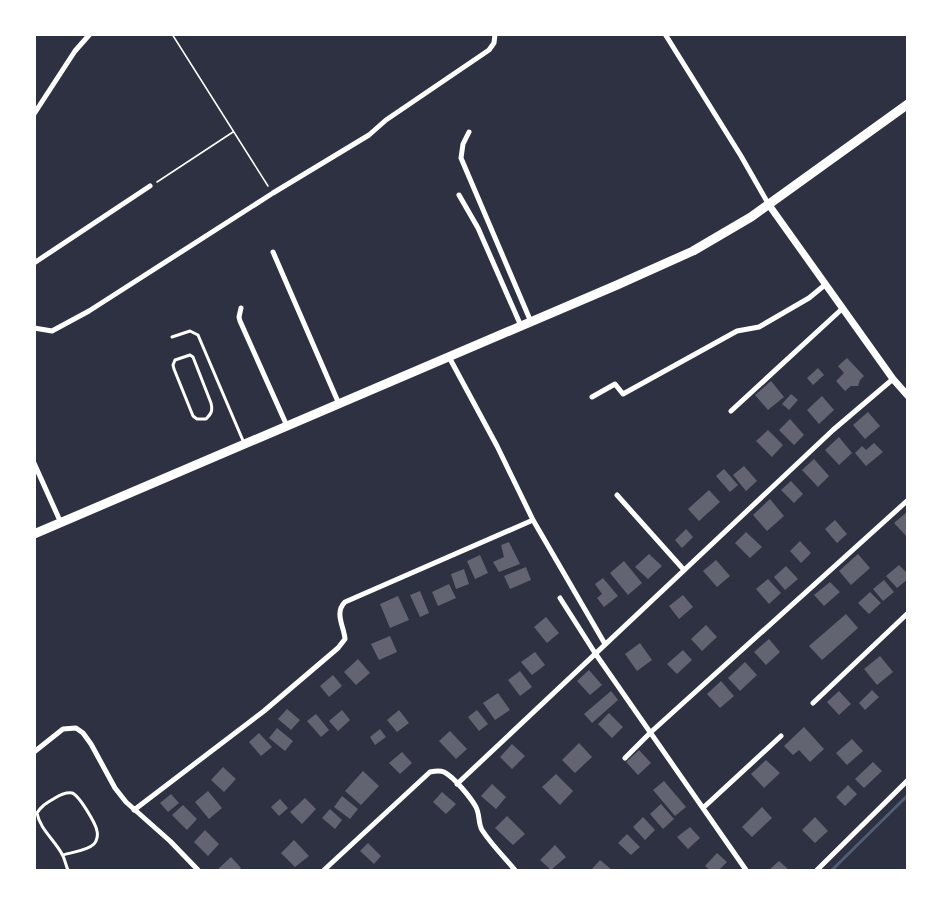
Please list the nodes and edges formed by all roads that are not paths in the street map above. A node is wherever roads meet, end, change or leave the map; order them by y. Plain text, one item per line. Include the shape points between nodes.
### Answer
1 (90, 34) edge
2 (495, 34) edge
3 (665, 34) edge
4 (908, 104) edge
5 (34, 114) edge
6 (469, 132) dead end
7 (150, 186) road end
8 (459, 195) dead end
9 (769, 205) junction
10 (273, 252) dead end
11 (34, 262) edge
12 (826, 284) junction
13 (843, 308) junction
14 (241, 309) dead end
15 (526, 324) junction
16 (34, 328) edge
17 (172, 337) dead end
18 (449, 357) junction
19 (893, 379) junction
20 (908, 396) edge
21 (592, 397) dead end
22 (339, 404) junction
23 (731, 411) dead end
24 (206, 419) joint
25 (287, 426) junction
26 (244, 445) junction
27 (34, 463) edge
28 (617, 495) dead end
29 (908, 500) edge
30 (533, 520) junction
31 (60, 523) junction
32 (34, 534) edge
33 (684, 570) junction
34 (560, 598) dead end
35 (908, 613) edge
36 (605, 644) junction
37 (595, 653) junction
38 (813, 703) dead end
39 (651, 732) junction
40 (781, 736) dead end
41 (34, 752) edge
42 (625, 758) dead end
43 (908, 780) edge
44 (457, 784) junction
45 (703, 808) junction
46 (134, 810) junction
47 (63, 855) junction
48 (68, 870) edge
49 (198, 870) edge
50 (324, 870) edge
51 (515, 870) edge
52 (746, 870) edge
53 (817, 870) edge

1 - 5 street
2 - 16 street via 489,50 369,135 89,311 52,331
3 - 9 street
4 - 9 highway
6 - 15 street via 461,158
7 - 11 street
8 - 15 street
9 - 12 street
9 - 15 highway via 693,251
10 - 22 street
12 - 13 street
12 - 21 street via 759,327 737,331 623,394 615,384
13 - 19 street
13 - 23 street
14 - 25 street via 240,321
15 - 18 highway
17 - 26 lane via 190,331 198,335
18 - 22 highway
18 - 30 street
19 - 20 street
19 - 33 street
22 - 25 highway
24 - 24 lane via 211,414 211,403 193,357 175,360 174,369 193,416
25 - 26 highway
26 - 31 highway
27 - 31 street
28 - 33 street
29 - 39 street
30 - 36 street
30 - 46 street via 345,602 339,617 345,639 338,648 264,711
31 - 32 highway
33 - 36 street
34 - 37 street
35 - 38 street
36 - 37 street
37 - 39 street
37 - 44 street
39 - 42 street
39 - 45 street
40 - 45 street
41 - 46 street via 63,729 76,728 91,744 115,788
43 - 53 street
44 - 50 street via 444,772 430,772
44 - 51 street via 476,808 484,833
45 - 52 street
46 - 49 street
47 - 47 lane via 38,819 38,813 42,805 71,793 77,795 98,832 94,844
47 - 48 lane

